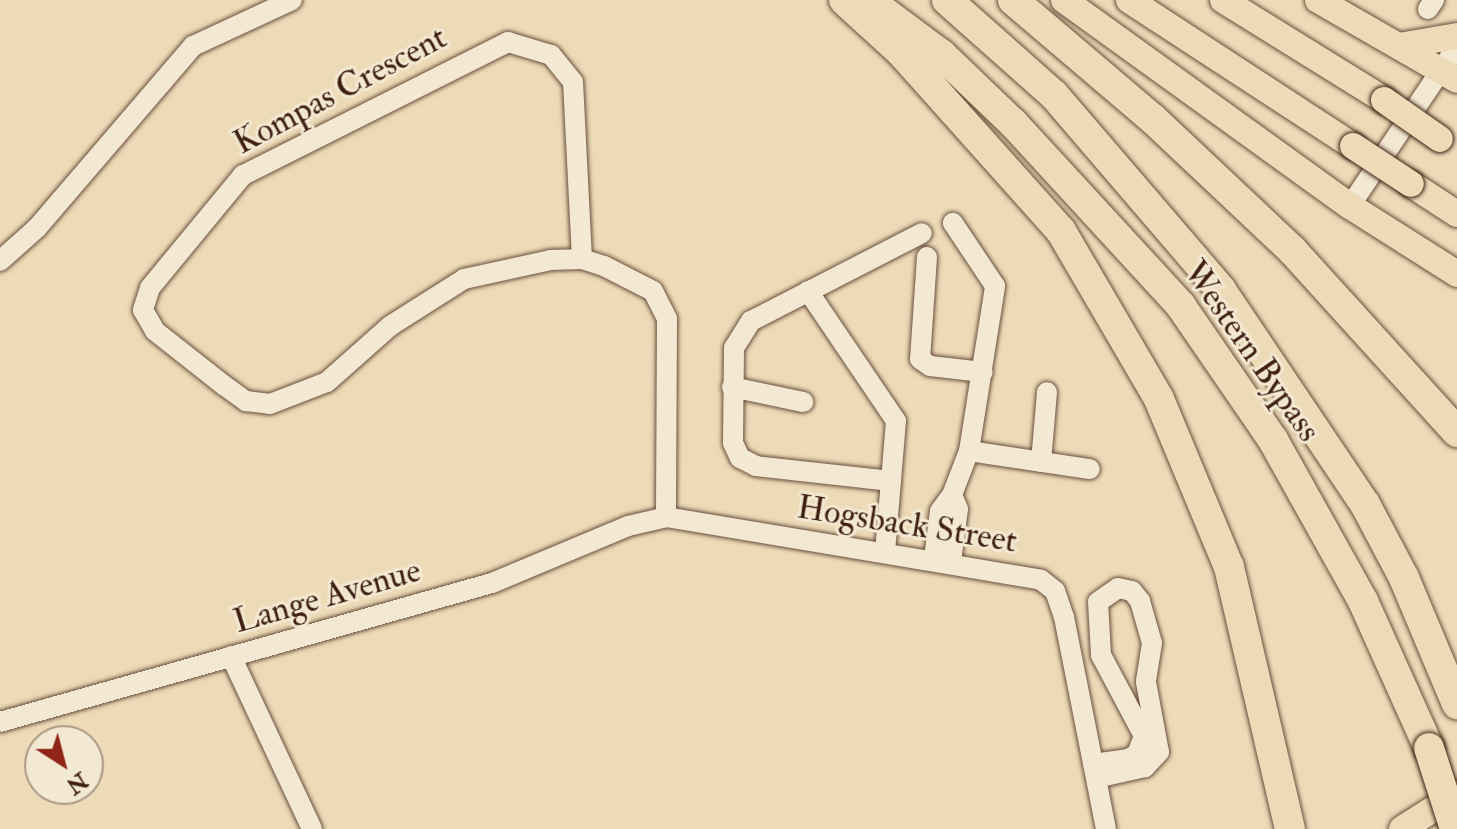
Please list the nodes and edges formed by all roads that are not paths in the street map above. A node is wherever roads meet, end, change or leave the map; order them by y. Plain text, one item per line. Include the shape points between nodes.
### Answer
1 (292, 0) edge
2 (844, 0) edge
3 (868, 0) edge
4 (947, 0) edge
5 (1013, 0) edge
6 (1064, 0) edge
7 (1129, 0) edge
8 (1223, 0) edge
9 (1318, 0) edge
10 (1457, 36) edge
11 (1399, 46) junction
12 (1457, 46) edge
13 (1450, 75) edge
14 (1449, 144) edge
15 (1350, 206) junction
16 (1457, 214) edge
17 (953, 223) dead end
18 (922, 233) dead end
19 (927, 257) dead end
20 (582, 259) junction
21 (0, 261) edge
22 (1457, 274) edge
23 (808, 291) junction
24 (983, 372) junction
25 (732, 387) junction
26 (1047, 392) dead end
27 (803, 402) dead end
28 (1457, 432) edge
29 (969, 451) junction
30 (1041, 462) junction
31 (1090, 469) dead end
32 (891, 481) junction
33 (666, 517) junction
34 (885, 552) junction
35 (943, 560) junction
36 (231, 656) junction
37 (1457, 704) edge
38 (0, 722) edge
39 (1094, 771) junction
40 (1457, 794) edge
41 (312, 829) edge
42 (1106, 829) edge
43 (1290, 829) edge
44 (1402, 829) edge
45 (1455, 829) edge

1 - 21 street via 193,46 37,228
2 - 43 highway via 901,52 1061,231 1159,399 1229,567
3 - 45 highway, Western Bypass, bridge via 942,55 1013,123 1181,306 1273,440 1363,601 1429,748
4 - 37 highway, Western Bypass via 1054,95 1221,290 1365,504 1404,578
5 - 28 highway via 1153,119 1292,250
6 - 15 main road
7 - 16 main road, bridge
8 - 14 main road, bridge
9 - 11 main road
10 - 11 main road
11 - 13 main road
12 - 13 street
13 - 15 street
15 - 22 main road
17 - 24 street via 995,286
18 - 23 street
19 - 24 street via 920,359 930,366
20 - 20 street, Kompas Crescent via 514,265 464,279 390,326 327,382 270,404 246,401 225,386 155,331 143,310 150,288 243,175 508,42 551,55 573,82
20 - 33 street, Kompas Crescent via 645,285 667,319
23 - 25 street via 745,329 734,348
23 - 32 street via 893,413 897,429
24 - 29 street
25 - 27 street
25 - 32 street via 733,443 748,463
26 - 30 street
29 - 30 street
29 - 35 street via 952,495 958,509
30 - 31 street
32 - 34 street
33 - 34 street, Hogsback Street
33 - 36 street, Lange Avenue via 628,526 506,579
34 - 35 street, Hogsback Street
35 - 39 street, Hogsback Street via 1031,575 1055,591
36 - 38 street, Lange Avenue
36 - 41 street
39 - 39 street via 1137,754 1144,736 1101,655 1098,602 1118,588 1132,591 1140,601 1152,643 1146,682 1159,752 1145,767
39 - 42 street, Hogsback Street
40 - 44 main road

